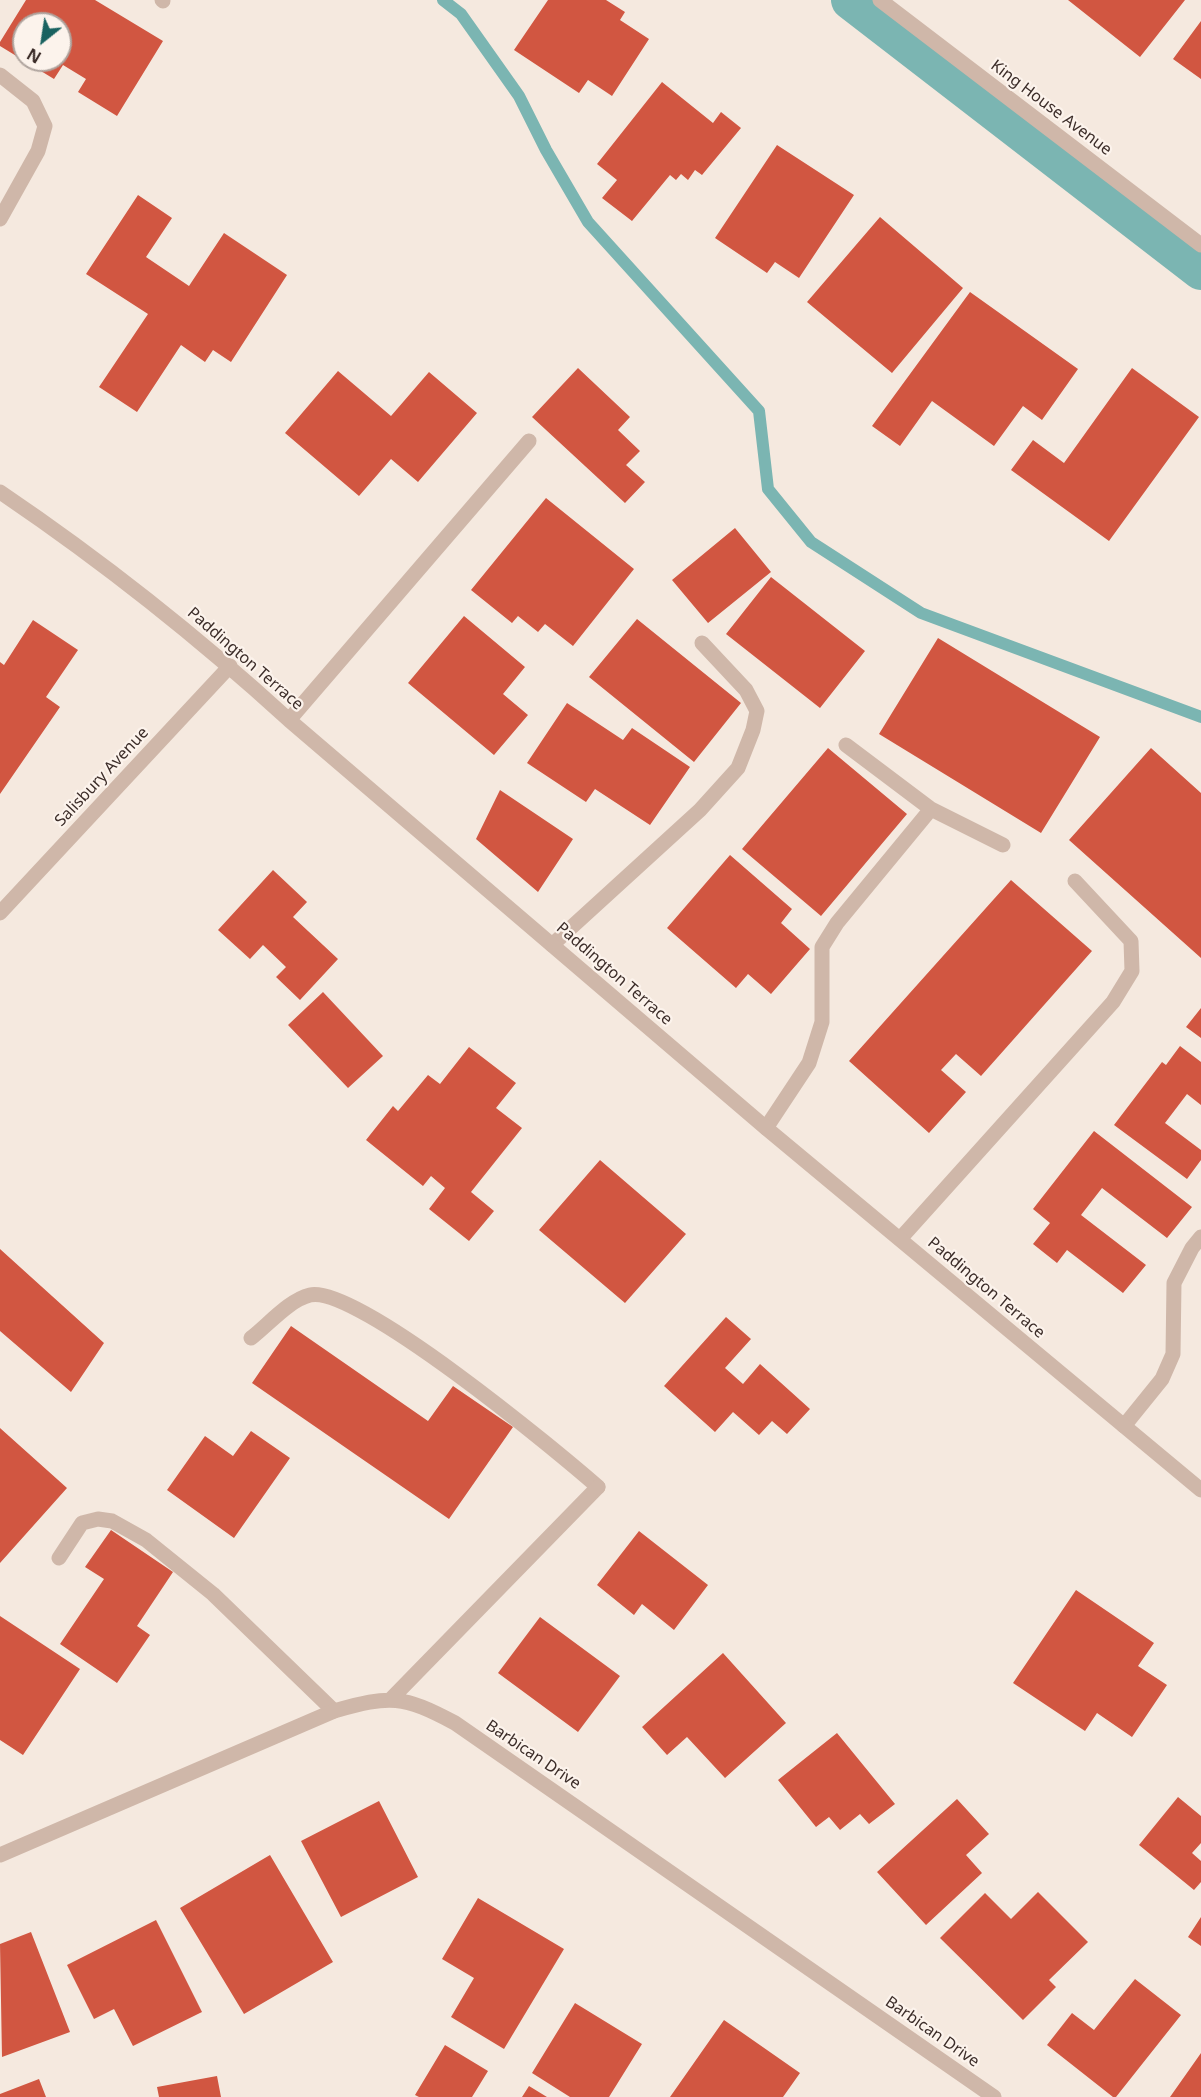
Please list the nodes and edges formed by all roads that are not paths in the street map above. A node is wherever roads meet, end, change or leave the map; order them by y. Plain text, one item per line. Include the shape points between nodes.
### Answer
1 (880, 0) edge
2 (0, 75) edge
3 (0, 219) edge
4 (1201, 245) edge
5 (529, 441) dead end
6 (0, 492) edge
7 (702, 643) dead end
8 (230, 666) junction
9 (289, 720) junction
10 (846, 745) dead end
11 (931, 809) junction
12 (1003, 845) dead end
13 (1075, 881) dead end
14 (0, 913) edge
15 (552, 945) junction
16 (766, 1128) junction
17 (1201, 1237) edge
18 (900, 1239) junction
19 (251, 1338) dead end
20 (1124, 1426) junction
21 (1201, 1490) edge
22 (59, 1558) dead end
23 (392, 1698) junction
24 (334, 1711) junction
25 (0, 1855) edge
26 (994, 2097) edge

1 - 4 street, King House Avenue
2 - 3 street via 33,102 45,126 38,151
5 - 9 street
6 - 8 street, Paddington Terrace via 71,540
7 - 15 street via 746,690 757,711 738,768 700,810
8 - 9 street, Paddington Terrace
8 - 14 street, Salisbury Avenue
9 - 15 street, Paddington Terrace
10 - 11 street
11 - 12 street
11 - 16 street via 837,923 822,947 822,1023 808,1063
13 - 18 street via 1131,941 1132,971 1113,1002
15 - 16 street, Paddington Terrace
16 - 18 street, Paddington Terrace
17 - 20 street via 1174,1282 1173,1354 1162,1378
18 - 20 street, Paddington Terrace
19 - 23 street via 310,1295 323,1295 351,1305 433,1358 598,1487
20 - 21 street, Paddington Terrace
22 - 24 street via 82,1523 112,1521 146,1540 213,1594
23 - 24 street, Barbican Drive
23 - 26 street, Barbican Drive via 424,1707 455,1723
24 - 25 street, Barbican Drive

